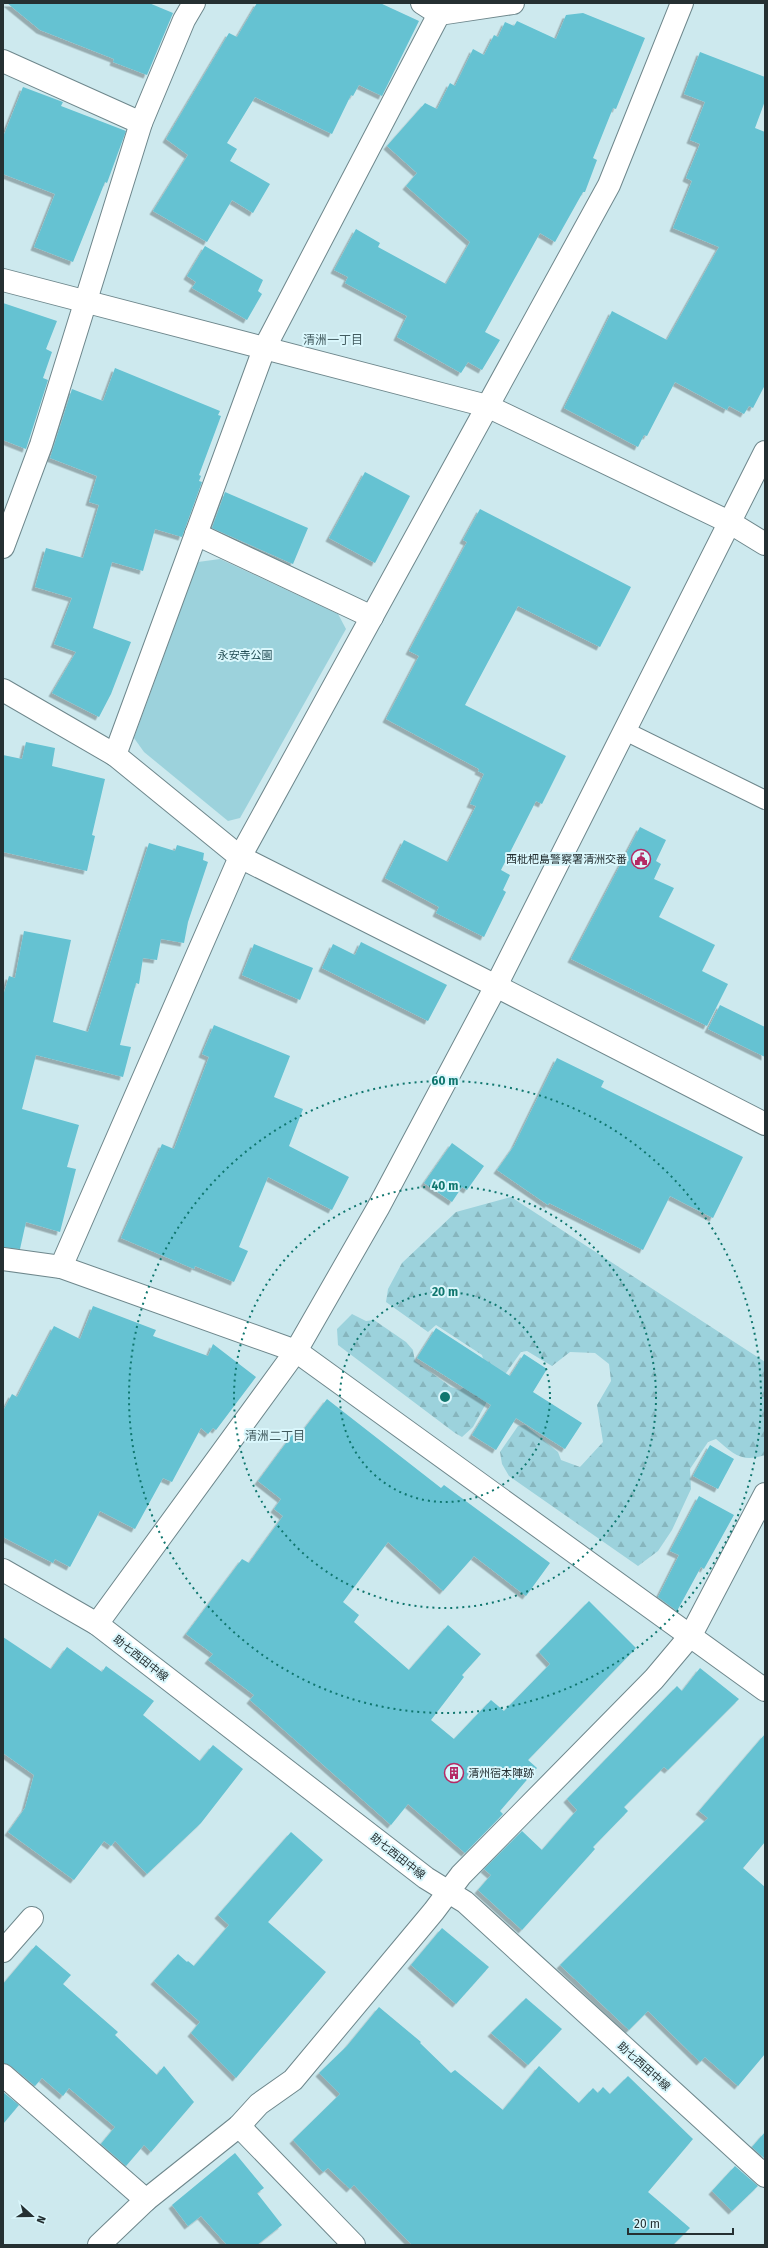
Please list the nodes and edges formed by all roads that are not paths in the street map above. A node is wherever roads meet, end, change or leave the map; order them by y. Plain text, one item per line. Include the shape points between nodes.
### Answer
1 (194, 3) edge
2 (514, 3) edge
3 (682, 3) edge
4 (430, 9) edge
5 (3, 61) edge
6 (141, 123) junction
7 (3, 280) edge
8 (86, 303) junction
9 (264, 349) junction
10 (487, 406) junction
11 (765, 452) edge
12 (729, 522) junction
13 (196, 534) junction
14 (765, 544) edge
15 (3, 547) edge
16 (372, 616) junction
17 (3, 690) edge
18 (625, 730) junction
19 (115, 755) junction
20 (765, 800) edge
21 (240, 857) junction
22 (496, 986) junction
23 (765, 1124) edge
24 (3, 1259) edge
25 (61, 1267) junction
26 (296, 1351) junction
27 (765, 1494) edge
28 (3, 1570) edge
29 (97, 1624) junction
30 (691, 1635) junction
31 (765, 1690) edge
32 (448, 1892) junction
33 (32, 1918) dead end
34 (3, 1951) edge
35 (3, 2075) edge
36 (239, 2126) junction
37 (765, 2176) edge
38 (146, 2200) junction
39 (99, 2245) edge
40 (354, 2245) edge

1 - 6 street via 184,20
2 - 4 street
3 - 10 street via 609,185
4 - 9 street
5 - 6 street
6 - 8 street
7 - 8 street
8 - 9 street
8 - 15 street via 41,445
9 - 10 street
9 - 13 street
10 - 12 street
10 - 16 street
11 - 12 street
12 - 14 street
12 - 18 street
13 - 16 street
13 - 19 street
16 - 21 street
17 - 19 street
18 - 20 lane
18 - 22 street
19 - 21 street
21 - 22 street
21 - 25 street
22 - 23 street
22 - 26 street via 378,1208
24 - 25 street
25 - 26 street
26 - 29 street
26 - 30 street
27 - 30 street
28 - 29 street, 助七西田中線
29 - 32 street, 助七西田中線 via 426,1878
30 - 31 street
30 - 32 street via 654,1679 461,1875
32 - 36 street via 293,2080 259,2104
32 - 37 street, 助七西田中線 via 465,1902
33 - 34 street
35 - 38 street
36 - 38 street
36 - 40 street
38 - 39 street

